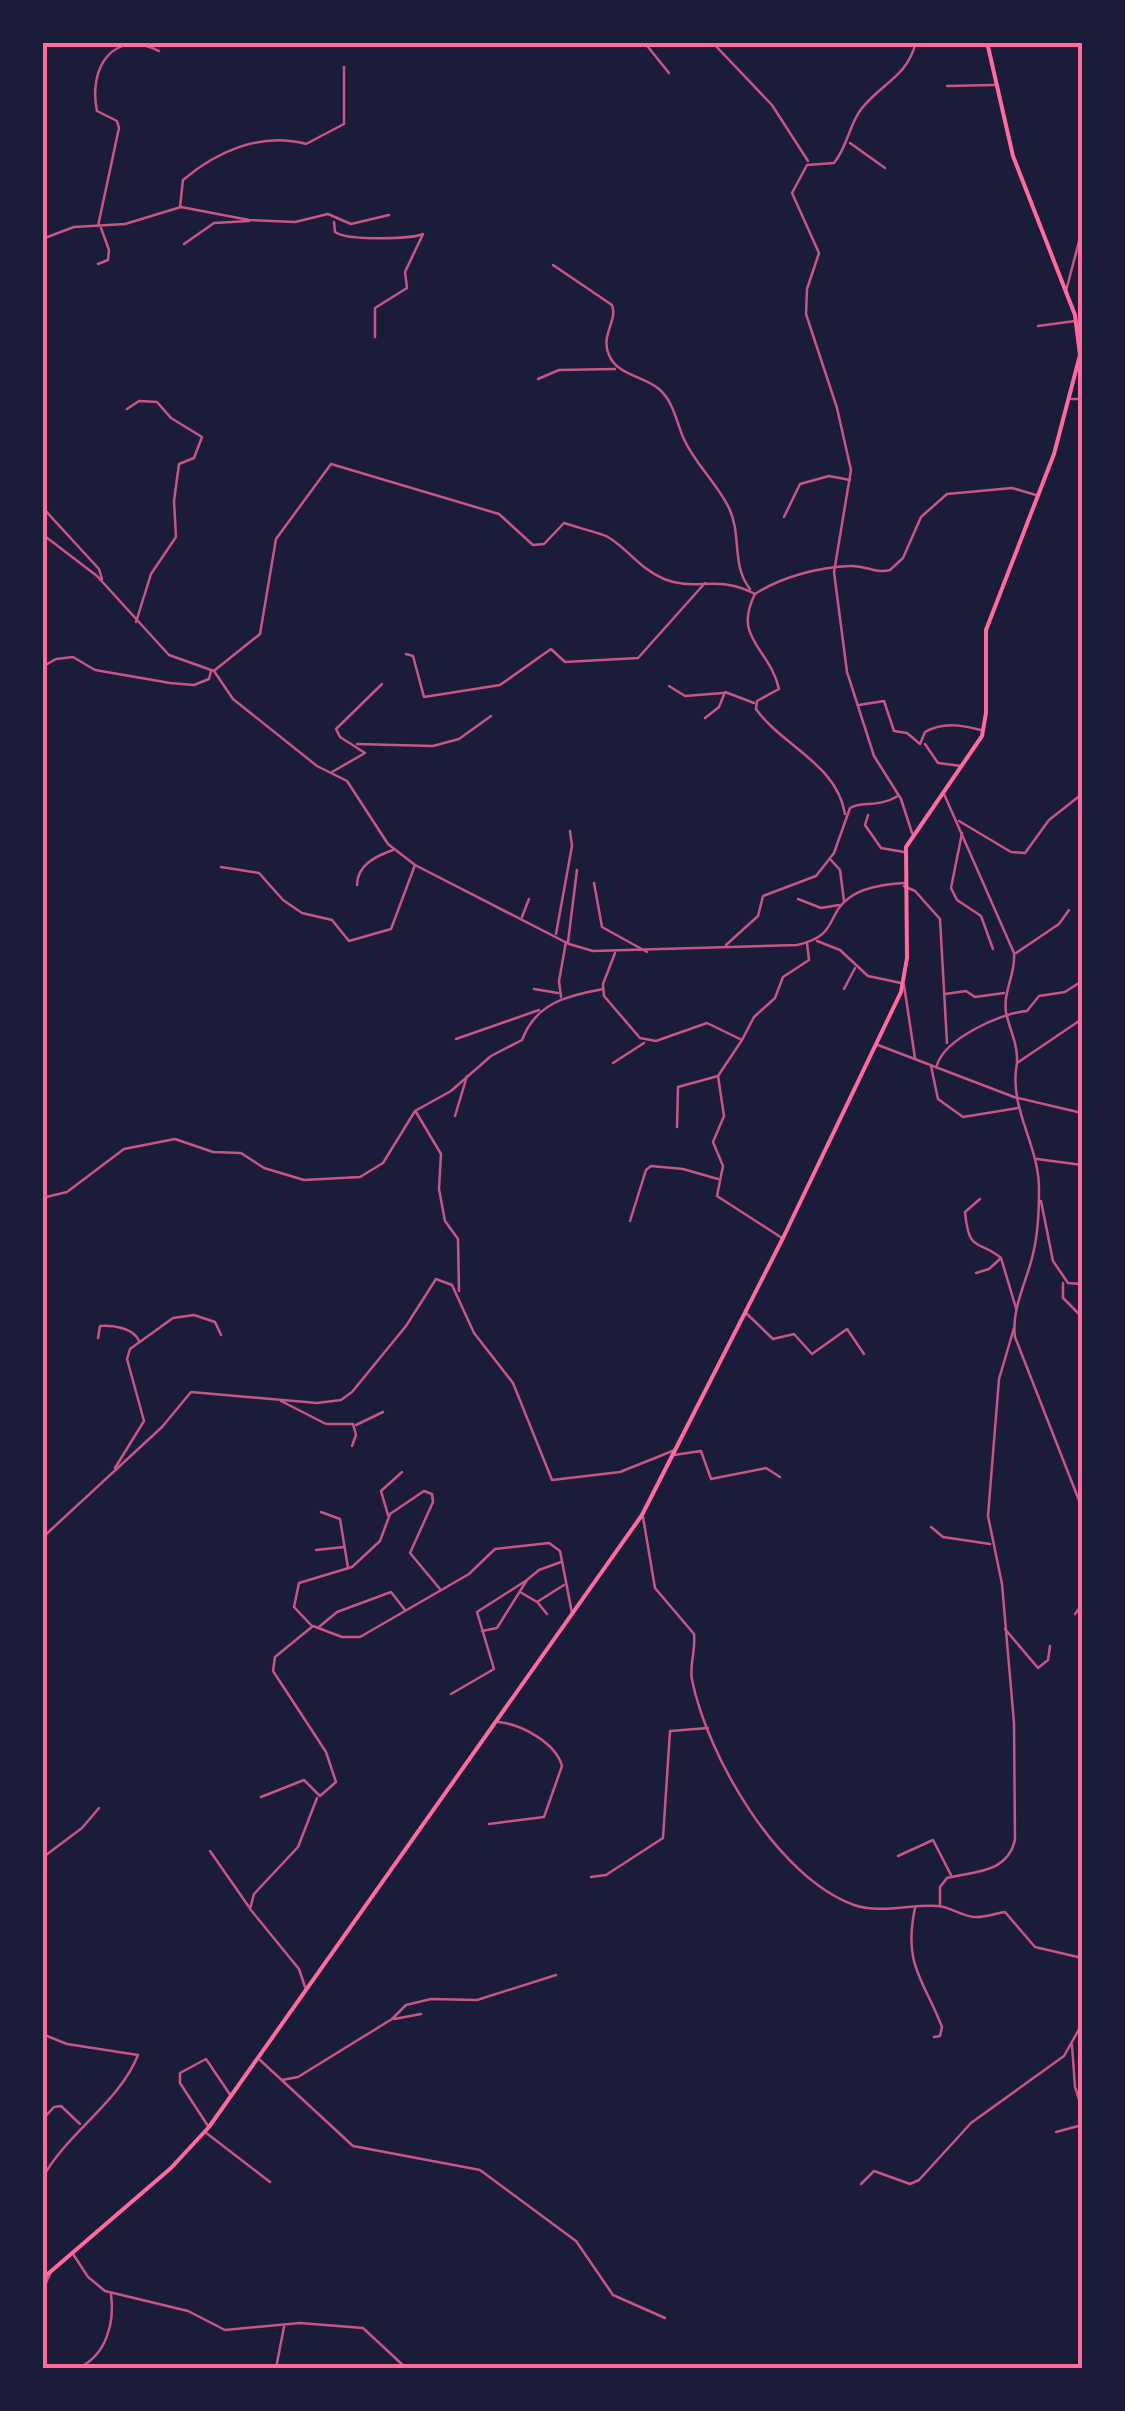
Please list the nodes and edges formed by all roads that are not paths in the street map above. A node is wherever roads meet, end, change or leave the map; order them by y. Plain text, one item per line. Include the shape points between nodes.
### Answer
1 (644, 42) edge
2 (712, 42) edge
3 (916, 42) edge
4 (987, 42) edge
5 (726, 43) edge
6 (721, 50) junction
7 (159, 51) dead end
8 (344, 67) dead end
9 (669, 74) dead end
10 (947, 86) dead end
11 (994, 86) junction
12 (849, 142) junction
13 (810, 163) junction
14 (885, 168) dead end
15 (180, 207) junction
16 (390, 215) dead end
17 (249, 220) junction
18 (334, 220) junction
19 (99, 227) junction
20 (1082, 230) edge
21 (42, 240) edge
22 (184, 244) dead end
23 (98, 264) dead end
24 (554, 265) dead end
25 (1066, 292) junction
26 (1076, 320) junction
27 (1038, 326) dead end
28 (375, 337) dead end
29 (618, 368) junction
30 (538, 379) dead end
31 (1082, 399) edge
32 (1071, 400) junction
33 (127, 409) dead end
34 (851, 480) junction
35 (1038, 496) junction
36 (42, 507) edge
37 (784, 516) dead end
38 (42, 534) edge
39 (835, 568) junction
40 (102, 581) junction
41 (706, 582) junction
42 (754, 594) junction
43 (136, 622) junction
44 (406, 654) dead end
45 (42, 668) edge
46 (212, 671) junction
47 (382, 684) dead end
48 (670, 686) dead end
49 (724, 693) junction
50 (755, 704) junction
51 (858, 705) junction
52 (490, 716) dead end
53 (705, 718) dead end
54 (984, 731) junction
55 (924, 743) junction
56 (357, 746) junction
57 (963, 766) junction
58 (331, 773) junction
59 (942, 791) junction
60 (1082, 794) edge
61 (898, 795) junction
62 (845, 814) junction
63 (868, 815) dead end
64 (957, 821) junction
65 (570, 831) dead end
66 (962, 832) junction
67 (912, 833) junction
68 (393, 850) junction
69 (905, 852) junction
70 (830, 859) junction
71 (415, 865) junction
72 (221, 867) dead end
73 (577, 870) dead end
74 (594, 883) dead end
75 (357, 885) dead end
76 (904, 885) junction
77 (528, 899) dead end
78 (798, 900) dead end
79 (844, 902) junction
80 (1069, 910) dead end
81 (522, 918) junction
82 (555, 936) junction
83 (815, 940) junction
84 (567, 943) junction
85 (807, 943) junction
86 (725, 946) junction
87 (993, 949) dead end
88 (647, 952) junction
89 (615, 953) junction
90 (1014, 954) junction
91 (856, 966) junction
92 (1082, 983) edge
93 (903, 984) junction
94 (534, 989) dead end
95 (844, 989) dead end
96 (602, 990) junction
97 (1006, 992) junction
98 (943, 994) junction
99 (561, 996) junction
100 (1082, 1002) edge
101 (540, 1010) junction
102 (1006, 1012) junction
103 (1082, 1019) edge
104 (456, 1039) dead end
105 (742, 1040) junction
106 (645, 1041) junction
107 (878, 1044) junction
108 (947, 1045) junction
109 (915, 1058) junction
110 (614, 1063) dead end
111 (1017, 1063) junction
112 (930, 1065) junction
113 (936, 1068) junction
114 (468, 1075) junction
115 (718, 1076) junction
116 (1014, 1098) junction
117 (1018, 1108) junction
118 (416, 1111) junction
119 (1082, 1114) edge
120 (455, 1116) dead end
121 (677, 1128) dead end
122 (1036, 1159) junction
123 (1082, 1165) edge
124 (720, 1180) junction
125 (1040, 1196) junction
126 (42, 1198) edge
127 (980, 1199) dead end
128 (630, 1221) dead end
129 (783, 1238) junction
130 (1001, 1258) junction
131 (976, 1273) dead end
132 (1063, 1281) junction
133 (1082, 1284) edge
134 (458, 1295) junction
135 (1017, 1309) junction
136 (744, 1312) junction
137 (1014, 1328) junction
138 (1081, 1332) edge
139 (221, 1335) dead end
140 (98, 1338) dead end
141 (140, 1342) junction
142 (864, 1354) dead end
143 (280, 1400) junction
144 (383, 1412) dead end
145 (355, 1426) junction
146 (352, 1446) dead end
147 (676, 1449) junction
148 (673, 1456) junction
149 (114, 1469) junction
150 (402, 1472) dead end
151 (780, 1477) dead end
152 (1082, 1508) edge
153 (320, 1512) dead end
154 (389, 1516) junction
155 (642, 1516) junction
156 (931, 1527) dead end
157 (42, 1538) edge
158 (992, 1544) junction
159 (345, 1547) junction
160 (316, 1550) dead end
161 (563, 1562) junction
162 (348, 1569) junction
163 (528, 1580) junction
164 (565, 1584) junction
165 (440, 1589) junction
166 (520, 1592) junction
167 (537, 1602) junction
168 (1082, 1605) edge
169 (404, 1610) junction
170 (547, 1614) dead end
171 (573, 1614) junction
172 (1075, 1614) dead end
173 (315, 1627) junction
174 (1004, 1628) junction
175 (481, 1630) junction
176 (1050, 1646) dead end
177 (451, 1694) dead end
178 (496, 1722) junction
179 (710, 1728) junction
180 (318, 1796) junction
181 (261, 1797) dead end
182 (98, 1808) dead end
183 (490, 1824) dead end
184 (210, 1851) dead end
185 (898, 1856) dead end
186 (42, 1858) edge
187 (591, 1876) dead end
188 (951, 1876) junction
189 (940, 1906) junction
190 (916, 1907) junction
191 (250, 1908) junction
192 (1082, 1958) edge
193 (556, 1975) dead end
194 (306, 1991) junction
195 (42, 2001) edge
196 (421, 2014) dead end
197 (392, 2020) junction
198 (1082, 2024) edge
199 (42, 2026) edge
200 (42, 2034) edge
201 (934, 2037) dead end
202 (1072, 2044) junction
203 (259, 2059) junction
204 (280, 2080) junction
205 (232, 2097) junction
206 (1082, 2108) edge
207 (42, 2120) edge
208 (82, 2125) junction
209 (1082, 2125) edge
210 (207, 2130) junction
211 (1056, 2132) dead end
212 (42, 2179) edge
213 (270, 2182) dead end
214 (861, 2184) dead end
215 (72, 2252) junction
216 (51, 2271) junction
217 (42, 2278) edge
218 (42, 2291) edge
219 (110, 2292) junction
220 (665, 2318) dead end
221 (284, 2325) junction
222 (78, 2368) edge
223 (276, 2368) edge
224 (406, 2368) edge

1 - 9 street
2 - 6 street
3 - 12 street via 902,74 860,110
4 - 11 main road
5 - 6 street
6 - 13 street via 776,111
7 - 19 street via 141,44 119,47 98,67 97,112 120,128
8 - 15 street via 344,124 306,144 280,139 240,145 183,180
10 - 11 street
11 - 25 main road via 1018,170
12 - 13 street via 833,164
12 - 14 street
13 - 34 street via 792,194 819,257 806,290 806,314 838,408
15 - 17 street
15 - 19 street
16 - 18 street via 356,224
17 - 18 street via 295,222 326,214
17 - 22 street via 210,224
18 - 28 street via 342,237 423,234 405,272 407,288 375,308
19 - 21 street via 74,227
19 - 23 street via 109,252
20 - 25 street
24 - 29 street via 612,304 605,339
25 - 26 main road
26 - 27 street
26 - 32 main road via 1080,355
29 - 30 street via 559,370
29 - 42 street via 667,398 685,441 730,510 740,573
31 - 32 street
32 - 35 main road
33 - 43 street via 154,400 202,435 194,458 179,464 176,537 151,574
34 - 37 street via 829,476 800,484
34 - 39 street
35 - 39 street via 1012,488 947,494 921,517 894,568
35 - 54 main road via 986,630
36 - 40 street via 99,569
38 - 40 street
39 - 42 street
39 - 51 street via 847,672
40 - 43 street
41 - 42 street via 727,582
41 - 44 street via 644,653 628,660 565,662 551,649 500,685 424,697 414,656
41 - 46 street via 662,579 605,535 564,523 544,544 533,544 499,514 331,464 276,539 260,634
42 - 50 street via 748,633 779,688
43 - 46 street via 176,660
45 - 46 street via 73,658 102,672 194,685
46 - 58 street via 229,695
47 - 56 street via 336,728
48 - 49 street via 684,696
49 - 50 street
49 - 53 street
50 - 62 street via 770,726 812,759 840,795
51 - 55 street via 884,700 894,730
51 - 61 street via 877,763
52 - 56 street via 433,746
54 - 55 street via 937,727 925,732
54 - 57 main road
55 - 57 street via 938,764
56 - 58 street via 365,754
57 - 59 main road
58 - 68 street via 348,784
59 - 64 street
59 - 67 main road
60 - 64 street via 1050,820 1026,853 1011,852
61 - 62 street via 878,806 856,804
61 - 67 street
62 - 70 street
63 - 69 street via 865,825 881,848
64 - 66 street
65 - 82 street
66 - 87 street via 951,888 956,900 981,916
66 - 90 street
67 - 69 main road
68 - 71 street
68 - 75 street via 373,858
69 - 76 main road
70 - 79 street via 840,870
70 - 86 street via 816,876 763,896 758,916
71 - 72 street via 391,928 349,940 332,920 283,900 258,873
71 - 81 street
73 - 84 street
74 - 88 street via 602,927
76 - 79 street via 871,888
76 - 93 main road
76 - 98 street via 937,913
77 - 81 street
78 - 79 street via 821,908
79 - 83 street
80 - 90 street
81 - 82 street
82 - 84 street
83 - 85 street
83 - 91 street
84 - 89 street
84 - 99 street
85 - 86 street
85 - 105 street via 808,960 783,977
86 - 88 street
88 - 89 street
89 - 96 street
90 - 97 street
91 - 93 street via 871,978
91 - 95 street
92 - 100 street
92 - 102 street via 1039,996 1027,1010
93 - 107 main road
93 - 109 street
94 - 99 street
96 - 99 street
96 - 106 street via 622,1022
97 - 98 street
97 - 102 street
98 - 108 street
99 - 101 street
101 - 104 street
101 - 114 street via 522,1040
102 - 108 street
102 - 111 street
103 - 111 street
105 - 106 street via 707,1023
105 - 115 street
106 - 110 street
107 - 109 street
107 - 129 main road
108 - 113 street
109 - 112 street
111 - 116 street
112 - 113 street
112 - 117 street via 938,1099 960,1116
113 - 116 street
114 - 118 street
114 - 120 street
115 - 121 street via 678,1087
115 - 124 street via 724,1116 713,1142 723,1166
116 - 117 street
116 - 119 street
117 - 122 street
118 - 126 street via 383,1163 354,1179 304,1180 264,1168 245,1154 179,1139 124,1149 67,1192
118 - 134 street via 441,1154 438,1186 444,1219 456,1235
122 - 123 street
122 - 125 street
124 - 128 street via 651,1166
124 - 129 street via 720,1201
125 - 132 street
125 - 135 street
127 - 130 street via 965,1212 968,1231 980,1250
129 - 136 main road
130 - 131 street
130 - 135 street
132 - 133 street
132 - 138 street via 1062,1298 1082,1317
134 - 143 street via 444,1280 432,1282 406,1326 348,1396 324,1403
134 - 147 street via 474,1333 514,1383 552,1480 620,1472
135 - 137 street
136 - 142 street via 773,1339 794,1334 807,1353 817,1353 847,1329
136 - 147 main road
137 - 152 street
137 - 158 street via 999,1378 988,1516
139 - 141 street via 214,1322 188,1315 164,1322
140 - 141 street via 100,1326 107,1326
141 - 149 street via 127,1359 144,1425
143 - 145 street via 323,1423
143 - 149 street via 193,1391
144 - 145 street
145 - 146 street
147 - 148 main road
148 - 151 street via 701,1451 712,1480 766,1468
148 - 155 main road
149 - 157 street
150 - 154 street via 381,1491
153 - 159 street via 340,1518
154 - 162 street via 380,1541
154 - 165 street via 420,1493 432,1494 410,1550
155 - 171 main road
155 - 179 street via 655,1588 695,1637 691,1675
156 - 158 street via 943,1537
158 - 174 street
159 - 160 street
159 - 162 street
161 - 163 street
161 - 164 street
161 - 165 street via 552,1544 500,1547
162 - 173 street via 299,1584 294,1607
163 - 166 street
163 - 175 street via 477,1612
164 - 167 street
164 - 171 street
165 - 169 street
166 - 167 street
166 - 175 street via 497,1628
167 - 170 street
168 - 172 street
169 - 173 street via 360,1637
169 - 173 street via 391,1592
171 - 178 main road
173 - 180 street via 272,1666 337,1774 335,1784
174 - 176 street via 1038,1668
174 - 188 street via 1017,1765 1014,1845 990,1870
175 - 177 street via 494,1669
178 - 183 street via 549,1745 562,1766 544,1817
178 - 194 main road
179 - 187 street via 670,1731 663,1838 606,1874
179 - 190 street via 758,1827 800,1870 862,1907
180 - 181 street via 304,1780
180 - 191 street via 298,1847 254,1894
182 - 186 street
184 - 191 street
185 - 188 street via 933,1840
188 - 189 street via 942,1882
189 - 190 street
189 - 192 street via 976,1918 1006,1912 1034,1947
190 - 201 street via 908,1941 942,2027
191 - 194 street via 298,1968
193 - 197 street via 477,2000 410,2004
194 - 203 main road
195 - 199 street
196 - 197 street
197 - 204 street via 298,2078
198 - 202 street
200 - 208 street via 138,2054 124,2080
202 - 206 street
202 - 214 street via 1046,2072 970,2123 919,2180 910,2184 874,2171
203 - 204 street
203 - 205 main road
204 - 220 street via 356,2148 480,2170 576,2241 614,2295
205 - 210 main road
205 - 210 street via 206,2059 180,2074
207 - 208 street via 61,2106
208 - 212 street
209 - 211 street
210 - 213 street
210 - 215 main road
215 - 216 main road
215 - 219 street via 94,2284
216 - 217 main road
216 - 218 street
219 - 221 street via 183,2310 226,2330
219 - 222 street via 111,2319 99,2354
221 - 223 street
221 - 224 street via 363,2328

